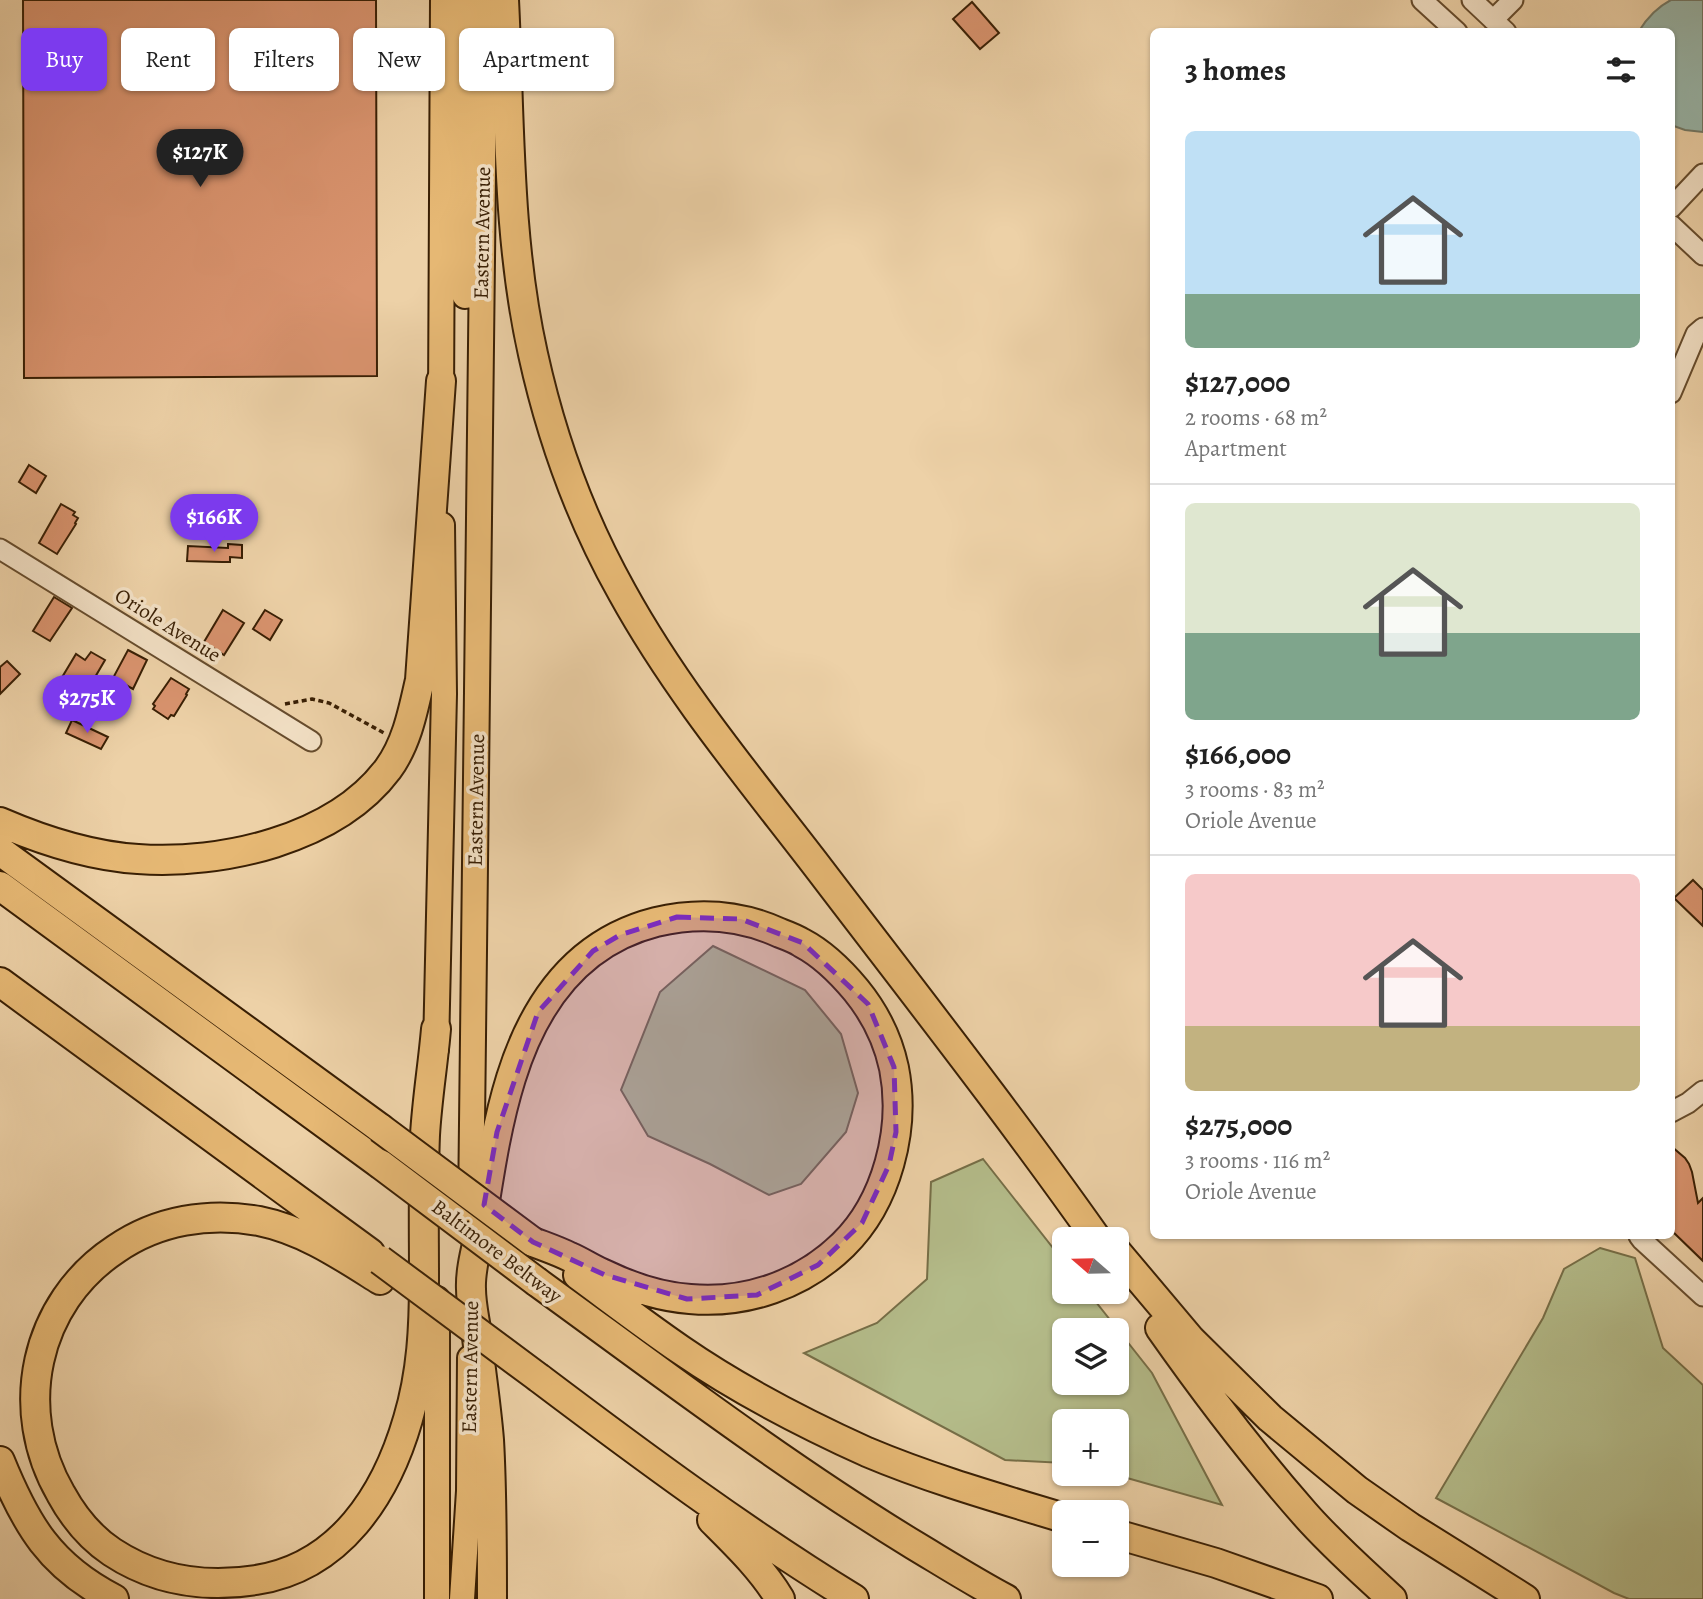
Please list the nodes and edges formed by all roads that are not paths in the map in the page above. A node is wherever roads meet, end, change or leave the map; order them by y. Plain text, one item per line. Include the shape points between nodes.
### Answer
1 (443, 0) edge
2 (464, 0) edge
3 (485, 0) edge
4 (504, 0) edge
5 (1422, 0) edge
6 (1472, 0) edge
7 (1513, 0) edge
8 (1499, 26) edge
9 (1453, 28) edge
10 (1703, 174) edge
11 (1675, 196) edge
12 (1675, 229) edge
13 (1703, 255) edge
14 (1703, 328) edge
15 (441, 381) junction
16 (1675, 384) edge
17 (480, 407) junction
18 (0, 549) edge
19 (311, 741) dead end
20 (0, 822) edge
21 (0, 851) edge
22 (0, 886) edge
23 (0, 982) edge
24 (436, 1029) junction
25 (1703, 1091) edge
26 (1675, 1110) edge
27 (1037, 1154) junction
28 (1089, 1227) edge
29 (1097, 1227) edge
30 (1641, 1239) edge
31 (533, 1242) junction
32 (1129, 1266) edge
33 (380, 1270) junction
34 (1129, 1284) edge
35 (471, 1286) junction
36 (1703, 1296) edge
37 (0, 1461) edge
38 (658, 1466) junction
39 (1052, 1514) edge
40 (1129, 1538) edge
41 (813, 1573) junction
42 (114, 1599) edge
43 (437, 1599) edge
44 (462, 1599) edge
45 (492, 1599) edge
46 (780, 1599) edge
47 (844, 1599) edge
48 (854, 1599) edge
49 (1006, 1599) edge
50 (1318, 1599) edge
51 (1392, 1599) edge
52 (1525, 1599) edge

1 - 15 main road, Eastern Avenue
2 - 17 main road via 466,344
3 - 17 main road, Eastern Avenue
4 - 27 highway via 512,215 521,292 548,412 586,520 622,594 703,716
5 - 9 street
6 - 8 street
7 - 8 street
10 - 11 street
12 - 13 street
14 - 16 street via 1696,334
15 - 20 highway via 420,680 401,746 369,791 311,829 270,845 183,859 137,859 80,850
15 - 24 main road, Eastern Avenue via 444,694
17 - 35 main road, Eastern Avenue
18 - 19 street, Oriole Avenue
21 - 31 highway, bridge
22 - 49 highway, Baltimore Beltway, bridge via 804,1475
23 - 33 highway
24 - 33 highway via 425,1134 424,1329 419,1380 396,1456 369,1507 323,1553 294,1569 225,1584 162,1575 110,1550 87,1531 49,1474 34,1403 36,1372 57,1311 104,1257 132,1238 168,1223 230,1218 296,1233
24 - 43 main road, Eastern Avenue
25 - 26 street
27 - 28 highway
27 - 29 highway
30 - 36 street
31 - 35 highway via 647,1291 687,1299 757,1295 818,1265 862,1223 878,1194 897,1132 894,1067 867,1004 848,980 803,943 741,919 677,917 620,935 593,951 555,987 522,1044 497,1132
31 - 39 highway via 681,1350 811,1426 925,1475
32 - 52 highway via 1191,1340 1281,1427 1388,1512
33 - 38 highway, bridge
34 - 51 highway via 1305,1514
35 - 44 main road, Eastern Avenue
35 - 45 highway via 489,1438
37 - 42 highway via 33,1531 81,1580
38 - 41 highway
38 - 46 highway via 750,1557
40 - 50 highway
41 - 47 highway
41 - 48 highway

